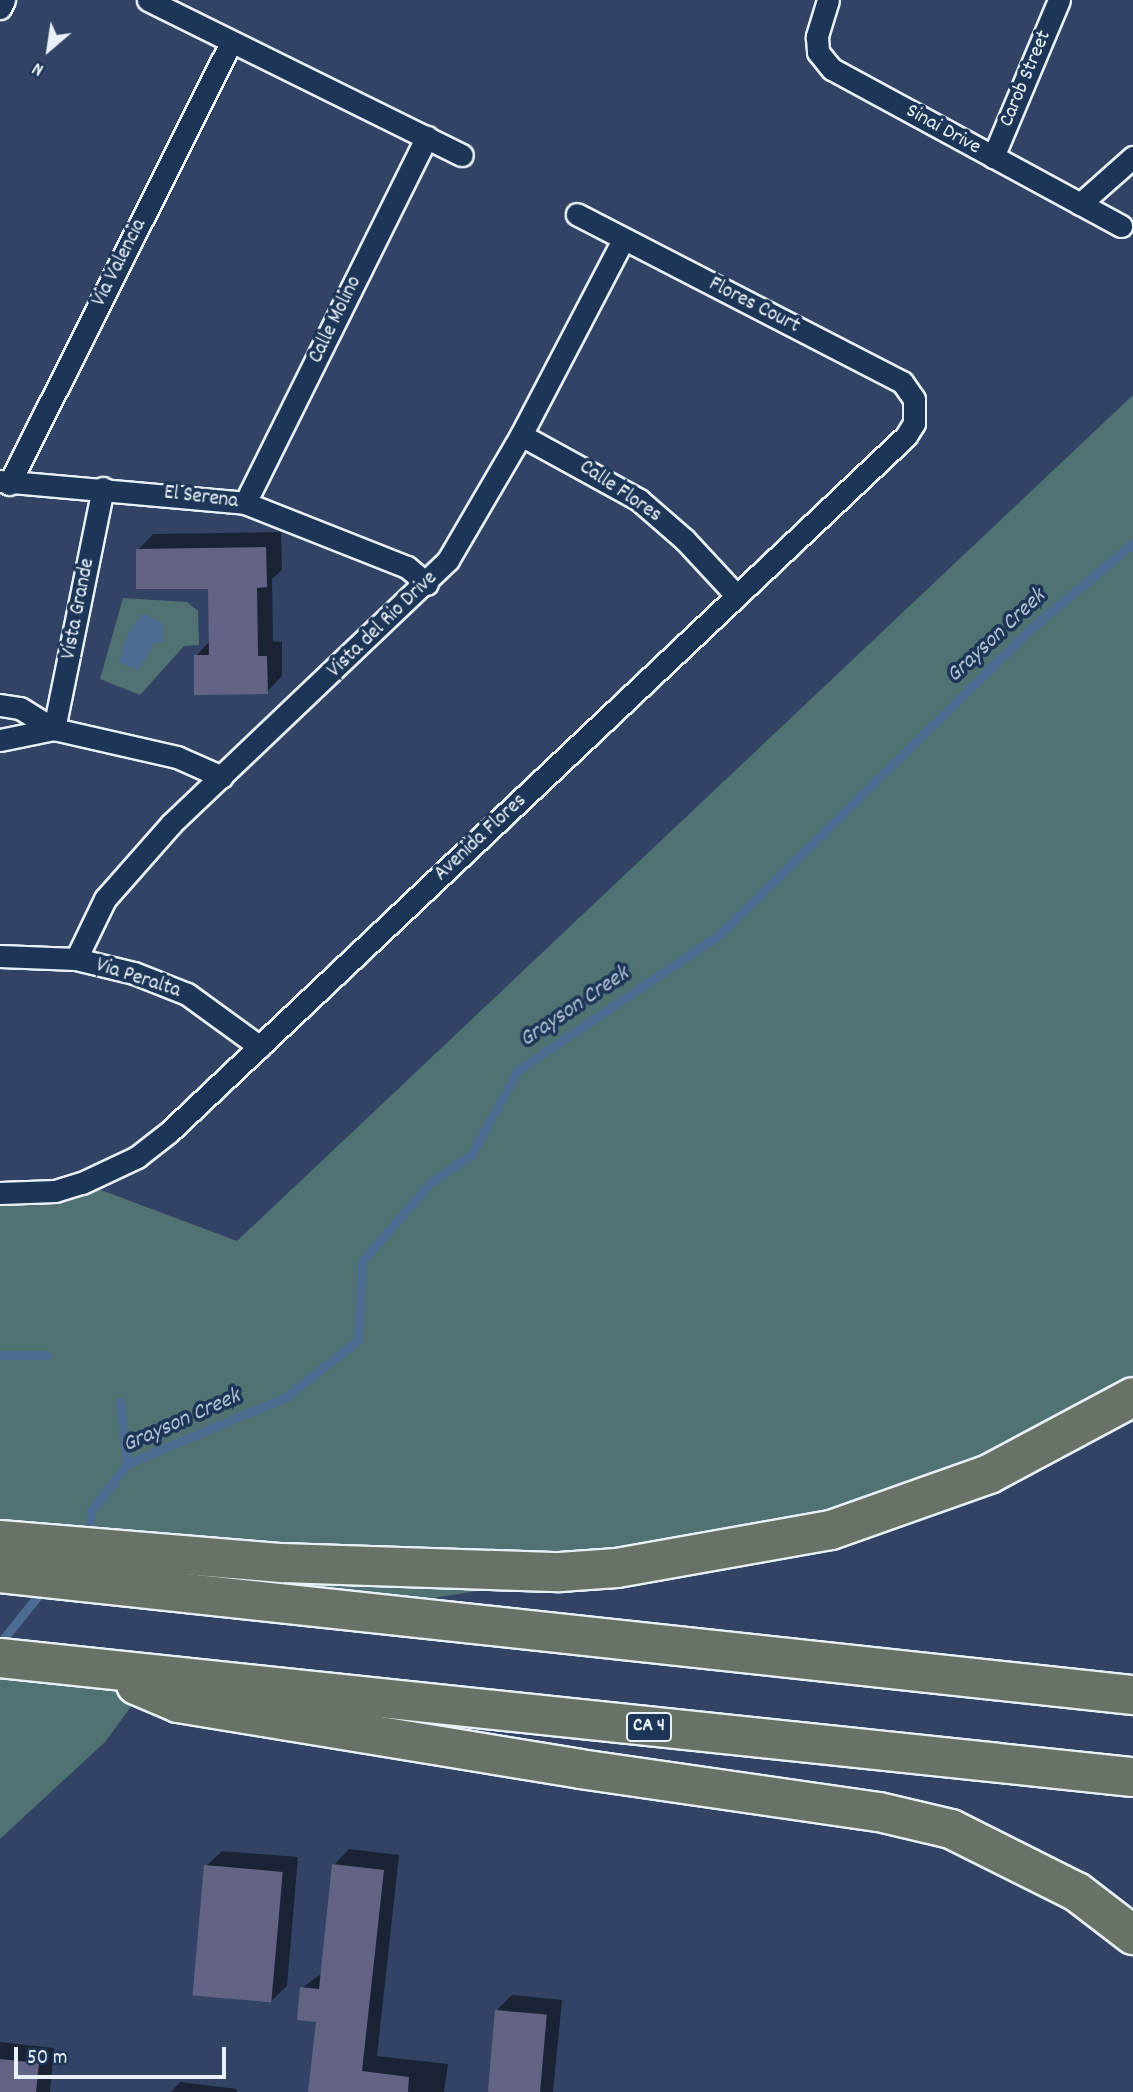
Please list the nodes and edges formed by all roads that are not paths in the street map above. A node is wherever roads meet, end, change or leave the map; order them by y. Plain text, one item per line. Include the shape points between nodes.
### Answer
1 (4, 0) edge
2 (148, 0) edge
3 (828, 0) edge
4 (1059, 0) edge
5 (0, 8) edge
6 (231, 42) junction
7 (427, 137) junction
8 (462, 155) dead end
9 (993, 157) junction
10 (1133, 157) edge
11 (1080, 204) junction
12 (577, 214) dead end
13 (1121, 226) dead end
14 (623, 240) junction
15 (915, 410) joint
16 (521, 435) junction
17 (5, 482) edge
18 (103, 488) junction
19 (245, 503) junction
20 (427, 584) junction
21 (736, 595) junction
22 (0, 705) edge
23 (54, 729) junction
24 (0, 740) edge
25 (222, 777) junction
26 (0, 956) edge
27 (76, 959) junction
28 (260, 1047) junction
29 (0, 1193) edge
30 (1133, 1397) edge
31 (0, 1540) edge
32 (0, 1573) edge
33 (0, 1658) edge
34 (157, 1682) junction
35 (1133, 1695) edge
36 (1133, 1777) edge
37 (1133, 1935) edge

1 - 5 street
2 - 6 street
3 - 9 street, Sinai Drive via 817,37 818,52 832,69
4 - 9 street, Carob Street
6 - 7 street
6 - 17 street, Via Valencia
7 - 8 street
7 - 19 street, Calle Molino
9 - 11 street, Sinai Drive
10 - 11 street
11 - 13 street, Sinai Drive
12 - 14 street, Flores Court
14 - 15 street, Flores Court via 902,382 914,399
14 - 16 street, Vista del Rio Drive
15 - 21 street, Avenida Flores via 906,436
16 - 20 street, Vista del Rio Drive via 467,534
16 - 21 street, Calle Flores via 639,500 685,540
17 - 18 street, El Serena
18 - 19 street, El Serena
18 - 23 street, Vista Grande
19 - 20 street, El Serena via 407,567
20 - 25 street, Vista del Rio Drive
21 - 28 street, Avenida Flores
22 - 23 street via 20,708
23 - 24 street
23 - 25 street via 177,758
25 - 27 street, Vista del Rio Drive via 172,823 105,899
26 - 27 street, Via Peralta
27 - 28 street, Via Peralta via 134,973 187,994
28 - 29 street, Avenida Flores via 136,1157 55,1191
30 - 31 highway via 989,1474 831,1530 617,1568 560,1572 282,1563
32 - 35 highway
33 - 34 highway via 93,1668
34 - 36 highway, CA 4
34 - 37 highway via 178,1703 879,1812 951,1829 1077,1892

